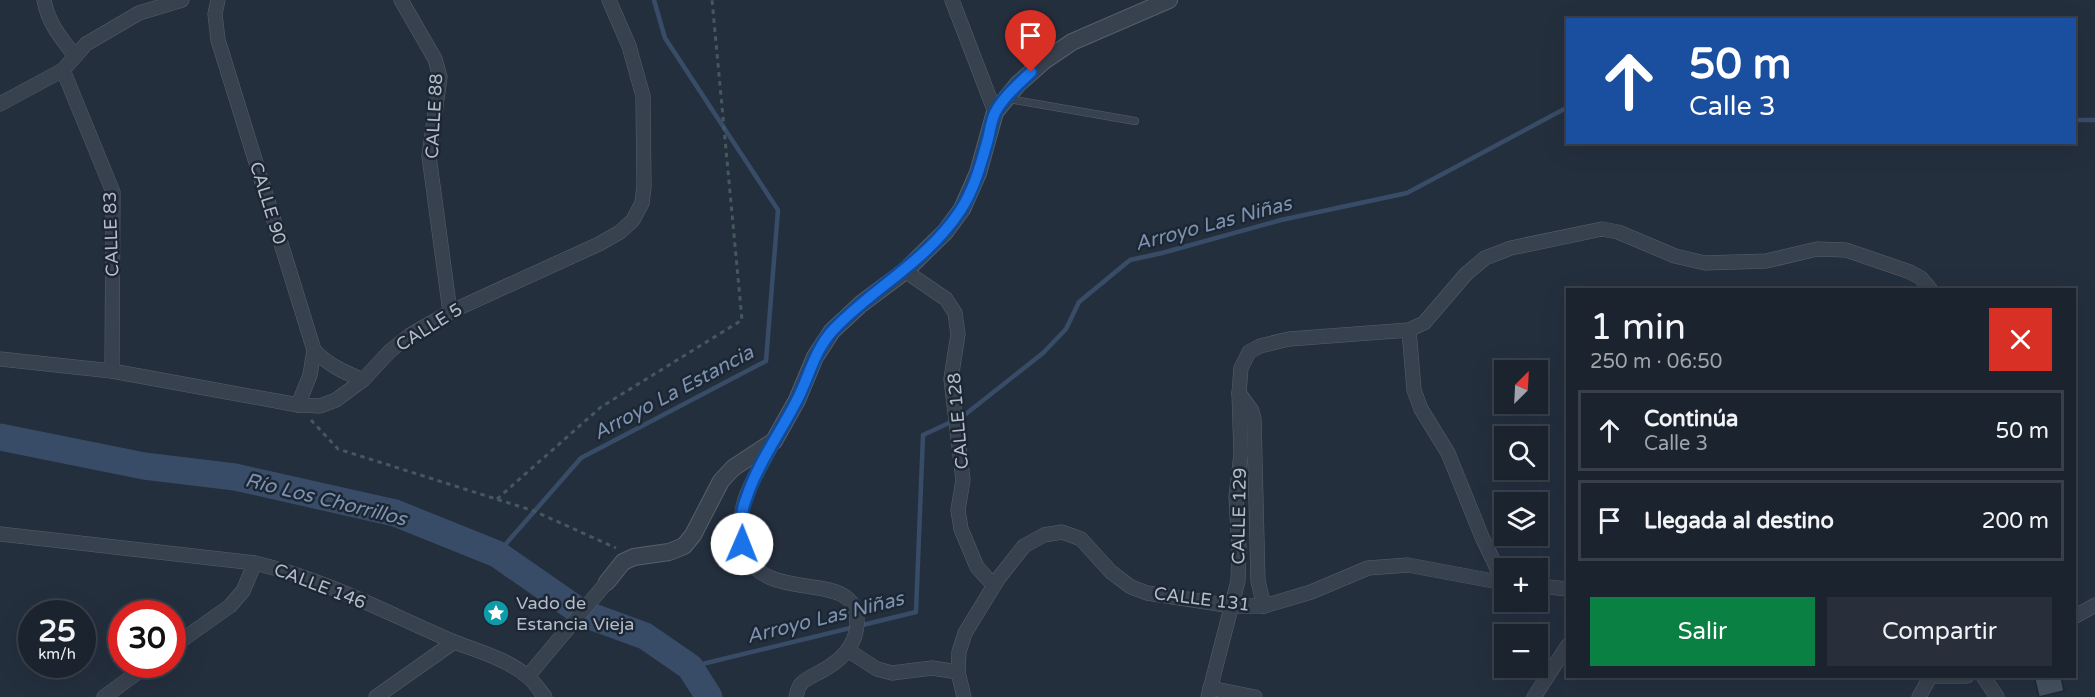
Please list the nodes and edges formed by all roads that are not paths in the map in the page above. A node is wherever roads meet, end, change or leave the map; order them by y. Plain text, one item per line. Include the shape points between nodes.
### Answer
1 (44, 0) edge
2 (182, 0) edge
3 (218, 0) edge
4 (401, 0) edge
5 (609, 0) edge
6 (952, 0) edge
7 (1169, 0) edge
8 (75, 56) junction
9 (63, 70) junction
10 (1006, 99) junction
11 (0, 104) edge
12 (995, 112) junction
13 (1135, 121) dead end
14 (905, 271) junction
15 (1928, 288) edge
16 (450, 312) junction
17 (1408, 330) junction
18 (314, 350) junction
19 (0, 359) edge
20 (112, 371) junction
21 (363, 380) junction
22 (1239, 393) junction
23 (298, 405) junction
24 (774, 441) junction
25 (0, 534) edge
26 (255, 562) junction
27 (1494, 562) edge
28 (1494, 581) edge
29 (607, 582) joint
30 (994, 586) junction
31 (1548, 587) edge
32 (1566, 589) edge
33 (1232, 606) junction
34 (1264, 606) junction
35 (2095, 606) edge
36 (2076, 616) edge
37 (186, 637) edge
38 (454, 642) junction
39 (1566, 648) edge
40 (849, 651) junction
41 (958, 672) junction
42 (528, 676) junction
43 (130, 678) edge
44 (1929, 678) edge
45 (1984, 678) edge
46 (1209, 693) edge
47 (104, 697) edge
48 (376, 697) edge
49 (545, 697) edge
50 (796, 697) edge
51 (964, 697) edge
52 (1255, 697) edge
53 (1534, 697) edge
54 (1919, 697) edge
55 (1997, 697) edge

1 - 8 street via 56,32
2 - 8 street via 140,13 86,44
3 - 18 street, CALLE 90 via 218,40
4 - 16 street, CALLE 88 via 435,59 440,77 429,156
5 - 16 street, CALLE 5 via 629,46 643,96 642,203 621,232
6 - 12 street
7 - 10 street via 1072,42 1044,61
8 - 9 street
9 - 11 street
9 - 20 street, CALLE 83 via 113,192
10 - 12 street
10 - 13 lane
12 - 14 street via 978,173 962,209 945,232
14 - 24 street via 832,331
14 - 30 street, CALLE 128 via 945,299 955,313 958,334 951,379 963,480 958,510 961,529 977,567
15 - 17 street via 1910,272 1846,250 1817,249 1766,261 1705,263 1602,229 1511,248 1485,258 1424,323
16 - 21 street, CALLE 5 via 410,335
17 - 22 street, CALLE 129 via 1289,339 1260,346 1250,352 1241,368
17 - 27 street via 1414,390 1421,409 1448,453
18 - 21 street via 326,362
18 - 23 street, CALLE 90 via 310,375
19 - 20 street, CALLE 5
20 - 23 street, CALLE 5
21 - 23 street, CALLE 5 via 336,400 320,406
22 - 33 street, CALLE 129 via 1238,581
22 - 34 street via 1254,419 1258,581
24 - 29 street via 733,468 721,481 684,546 623,562
24 - 40 street via 746,498 741,518 742,544 749,562 763,575 777,581 829,588 846,596 855,609 857,625
25 - 26 street, CALLE 146
26 - 37 street via 243,591 230,606
26 - 38 street, CALLE 146 via 306,577
28 - 34 street, CALLE 131 via 1408,565 1368,568
29 - 42 street
30 - 33 street, CALLE 131 via 1024,546 1044,535 1062,532 1081,539 1131,587
30 - 41 street, CALLE 131 via 965,633
31 - 32 street
33 - 34 street, CALLE 131
33 - 46 street, CALLE 129
35 - 36 street
38 - 42 street, CALLE 146 via 497,658
38 - 48 street
39 - 53 street
40 - 41 street via 877,669 892,673 932,668
40 - 50 street via 801,684
41 - 51 street
42 - 49 street, CALLE 146
43 - 47 street
44 - 54 street
45 - 55 street
46 - 52 street

